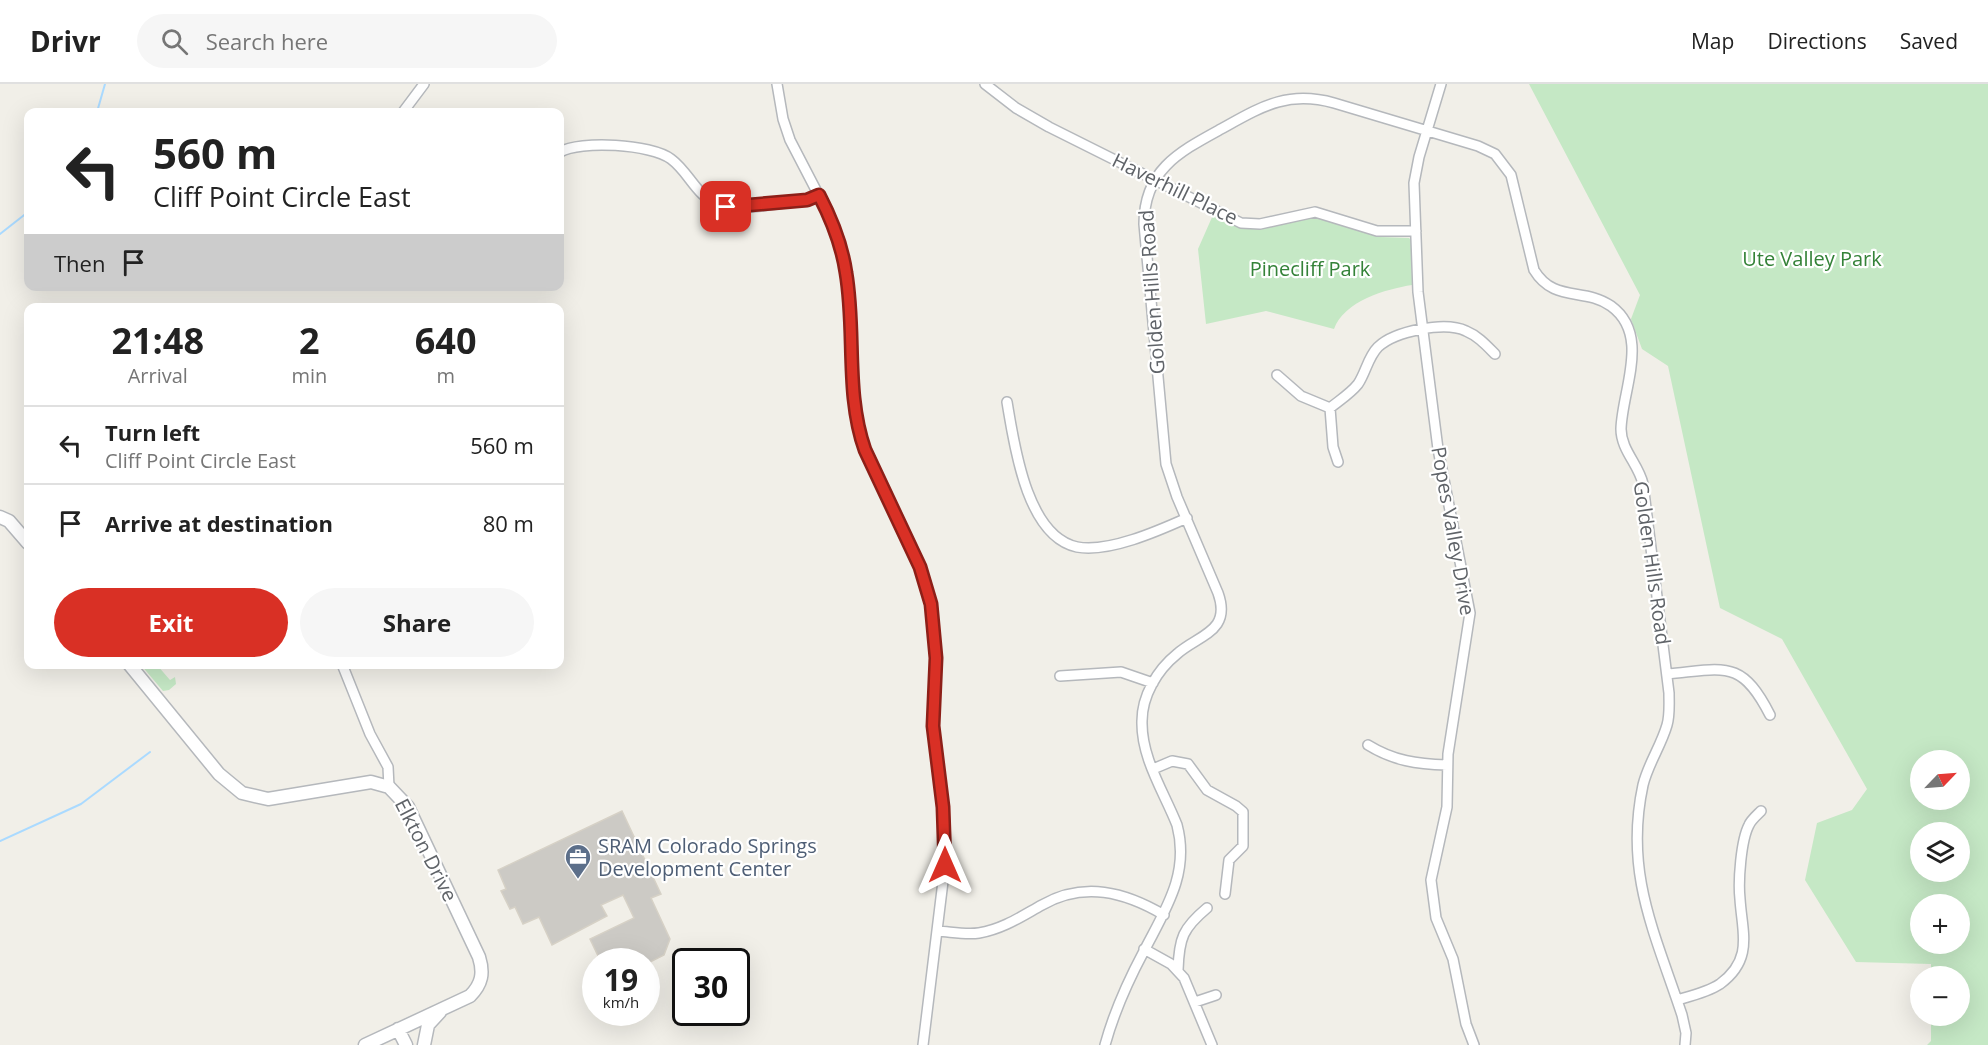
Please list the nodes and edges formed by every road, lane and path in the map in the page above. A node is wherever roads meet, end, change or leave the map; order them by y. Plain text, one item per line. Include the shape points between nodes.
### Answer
1 (424, 84) edge
2 (777, 84) edge
3 (985, 84) edge
4 (1442, 84) edge
5 (406, 108) edge
6 (1428, 131) junction
7 (564, 151) edge
8 (1155, 181) junction
9 (819, 195) junction
10 (1416, 231) junction
11 (1422, 330) junction
12 (1495, 354) dead end
13 (1277, 375) dead end
14 (1007, 402) dead end
15 (1330, 408) junction
16 (1338, 462) dead end
17 (0, 517) edge
18 (1187, 518) junction
19 (24, 538) edge
20 (133, 669) edge
21 (344, 669) edge
22 (1667, 674) junction
23 (1060, 676) dead end
24 (1153, 683) junction
25 (1770, 715) dead end
26 (1368, 745) dead end
27 (1447, 765) junction
28 (1153, 769) junction
29 (389, 787) junction
30 (1761, 811) dead end
31 (1225, 894) dead end
32 (1207, 908) dead end
33 (1164, 915) junction
34 (938, 931) junction
35 (1144, 950) junction
36 (1178, 970) junction
37 (1216, 995) dead end
38 (1677, 1000) junction
39 (1195, 1002) junction
40 (441, 1010) junction
41 (398, 1029) junction
42 (365, 1045) edge
43 (406, 1045) edge
44 (424, 1045) edge
45 (923, 1045) edge
46 (1105, 1045) edge
47 (1212, 1045) edge
48 (1474, 1045) edge
49 (1685, 1045) edge

1 - 5 street
2 - 9 street via 790,140
3 - 8 street, Haverhill Place via 1029,116
4 - 6 street, Popes Valley Drive
6 - 8 street, Golden Hills Road via 1321,99 1285,99 1258,108 1184,150 1167,163
6 - 10 street, Popes Valley Drive via 1414,183
6 - 22 street, Golden Hills Road via 1488,150 1502,160 1511,175 1539,278 1558,291 1609,305 1629,332 1632,351 1621,429 1643,484
7 - 9 street via 581,146 654,151 671,159 702,195 726,207 807,200
8 - 10 street, Haverhill Place via 1241,223 1260,224 1315,212 1377,231
8 - 18 street, Golden Hills Road via 1144,210 1150,296 1166,464
9 - 34 street via 835,229 846,272 855,411 862,441 920,567 931,604 936,658 933,726 946,838
10 - 11 street, Popes Valley Drive
11 - 12 street via 1458,328 1474,335
11 - 15 street via 1393,337 1379,347 1359,383
11 - 27 street, Popes Valley Drive via 1438,448 1470,603 1469,632
13 - 15 street via 1301,396
14 - 18 street via 1020,471 1044,525 1061,540 1076,547 1106,545
15 - 16 street
17 - 19 street
18 - 24 street, Golden Hills Road via 1218,593 1221,615 1209,634 1176,654
20 - 29 street, Elkton Drive via 219,774 250,796 268,799 362,783
21 - 29 street via 388,767
22 - 25 street via 1717,669 1733,672 1755,687
22 - 38 street, Golden Hills Road via 1668,722 1643,783 1635,842 1641,889
23 - 24 street via 1121,672
24 - 28 street, Golden Hills Road via 1142,724 1143,743
26 - 27 street via 1407,762
27 - 48 street, Popes Valley Drive via 1447,807 1431,880 1432,900 1453,959
28 - 31 street via 1172,761 1188,764 1207,790 1243,812 1243,846 1229,860
28 - 33 street, Golden Hills Road via 1180,837 1179,874
29 - 40 street, Elkton Drive via 408,807 479,957 483,974 470,996
30 - 38 street via 1749,825 1740,868 1745,932 1740,960 1722,982
32 - 36 street via 1184,930
33 - 34 street via 1133,899 1095,891 1058,897 990,931
33 - 35 street, Golden Hills Road
34 - 45 street
35 - 36 street
35 - 46 street, Golden Hills Road
36 - 39 street
37 - 39 street
38 - 49 street, Golden Hills Road
39 - 47 street
40 - 41 street
40 - 44 street via 429,1026
41 - 42 street
41 - 43 street

